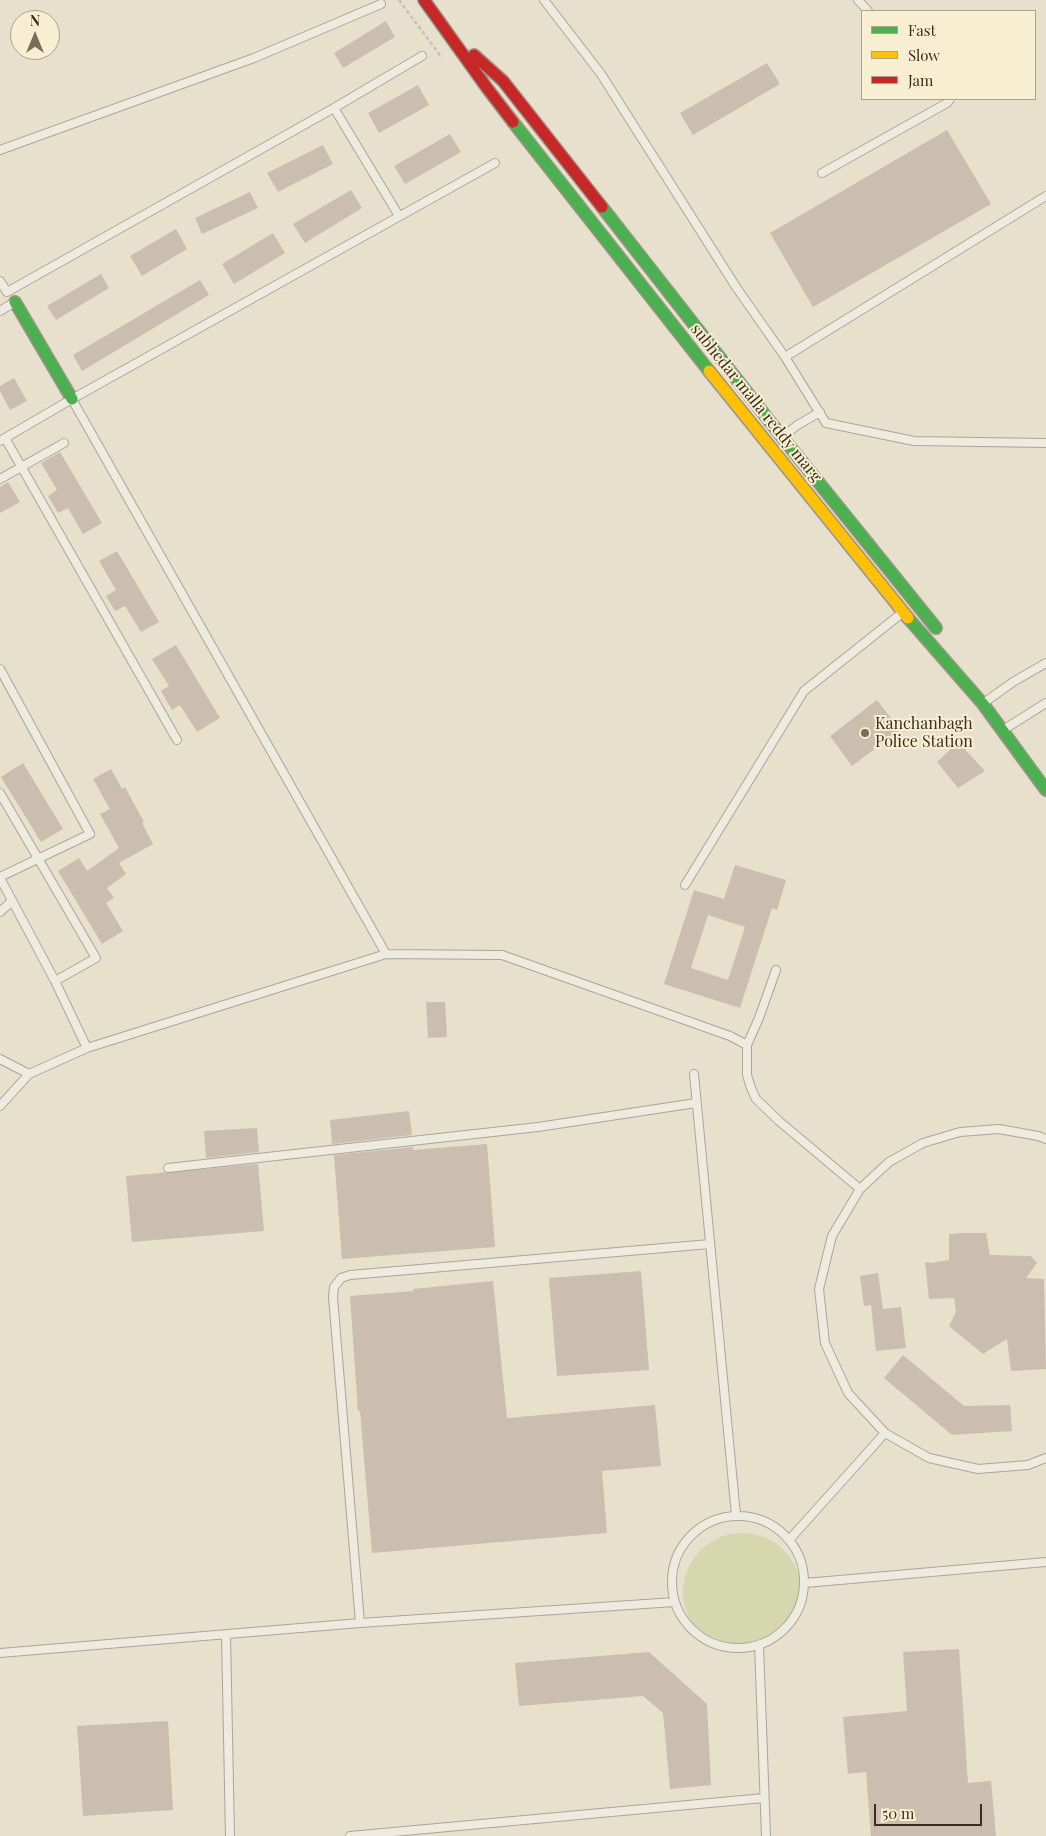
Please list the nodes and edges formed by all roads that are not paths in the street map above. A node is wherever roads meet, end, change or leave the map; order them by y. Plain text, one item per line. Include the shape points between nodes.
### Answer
1 (424, 0) edge
2 (544, 0) edge
3 (858, 0) edge
4 (381, 4) dead end
5 (867, 10) edge
6 (448, 32) junction
7 (422, 56) dead end
8 (949, 100) edge
9 (334, 108) junction
10 (0, 150) edge
11 (495, 163) dead end
12 (822, 173) dead end
13 (1046, 196) edge
14 (399, 216) junction
15 (0, 280) edge
16 (7, 292) junction
17 (15, 302) junction
18 (0, 311) edge
19 (785, 356) junction
20 (72, 399) junction
21 (820, 412) junction
22 (782, 437) junction
23 (3, 440) edge
24 (1046, 442) edge
25 (64, 443) dead end
26 (23, 467) junction
27 (0, 479) edge
28 (904, 612) junction
29 (942, 636) dead end
30 (1046, 663) edge
31 (0, 669) edge
32 (986, 697) junction
33 (1046, 703) edge
34 (1010, 720) junction
35 (1002, 731) junction
36 (177, 740) dead end
37 (1046, 790) edge
38 (0, 793) edge
39 (37, 859) junction
40 (0, 878) edge
41 (685, 885) dead end
42 (12, 901) junction
43 (0, 911) edge
44 (0, 916) edge
45 (386, 954) junction
46 (776, 970) dead end
47 (54, 981) junction
48 (747, 1045) junction
49 (87, 1048) junction
50 (0, 1059) edge
51 (29, 1074) junction
52 (694, 1074) dead end
53 (696, 1103) junction
54 (0, 1106) edge
55 (1046, 1139) edge
56 (168, 1168) dead end
57 (860, 1189) junction
58 (710, 1244) junction
59 (885, 1433) junction
60 (1046, 1458) edge
61 (736, 1515) junction
62 (790, 1539) junction
63 (1046, 1562) edge
64 (805, 1583) junction
65 (675, 1602) junction
66 (360, 1623) junction
67 (226, 1635) junction
68 (759, 1645) junction
69 (0, 1653) edge
70 (764, 1798) junction
71 (230, 1836) edge
72 (350, 1836) edge
73 (766, 1836) edge

1 - 6 main road, subhedar malla reddy marg
2 - 19 lane via 601,74 736,287
3 - 5 lane
4 - 10 lane via 254,58
6 - 22 main road, subhedar malla reddy marg via 503,81
6 - 28 main road, subhedar malla reddy marg via 511,120
7 - 9 lane
8 - 12 lane
9 - 14 lane
9 - 16 lane
11 - 14 lane
13 - 19 lane
14 - 20 lane
15 - 16 lane
16 - 17 lane
17 - 18 lane
17 - 20 main road
19 - 21 lane
20 - 23 lane
20 - 45 lane
21 - 22 lane
21 - 24 lane via 826,423 914,441
22 - 29 main road, subhedar malla reddy marg
23 - 26 lane
25 - 26 lane
26 - 27 lane
26 - 36 lane
28 - 32 main road, subhedar malla reddy marg
28 - 41 lane via 804,691
30 - 32 lane
31 - 39 lane via 90,834
32 - 34 main road, subhedar malla reddy marg
32 - 35 main road, subhedar malla reddy marg
33 - 34 lane
34 - 35 lane
35 - 37 main road, subhedar malla reddy marg
38 - 39 lane
39 - 40 lane
39 - 47 lane via 96,958
40 - 42 lane
42 - 43 lane
42 - 47 lane
43 - 44 lane
45 - 48 lane via 502,956 730,1036
45 - 49 lane
46 - 48 lane
47 - 49 lane
48 - 57 lane via 747,1075 756,1099
49 - 51 lane
50 - 51 lane
51 - 54 lane
52 - 53 lane
53 - 56 lane via 538,1127
53 - 58 lane
55 - 57 lane via 1000,1129 960,1132 923,1143 889,1162
57 - 59 lane via 832,1236 819,1289 825,1343 848,1393
58 - 61 lane
58 - 66 lane via 341,1278 334,1287 332,1298
59 - 60 lane via 929,1458 978,1469 1028,1465
59 - 62 lane
61 - 62 lane via 766,1521
61 - 65 lane via 712,1521 692,1534 678,1554 672,1578
62 - 64 lane via 802,1560
63 - 64 lane
64 - 68 lane via 799,1609 783,1631
65 - 66 lane
65 - 68 lane via 688,1625 708,1641 733,1648
66 - 67 lane
67 - 69 lane
67 - 71 lane
68 - 70 lane
70 - 72 lane
70 - 73 lane

